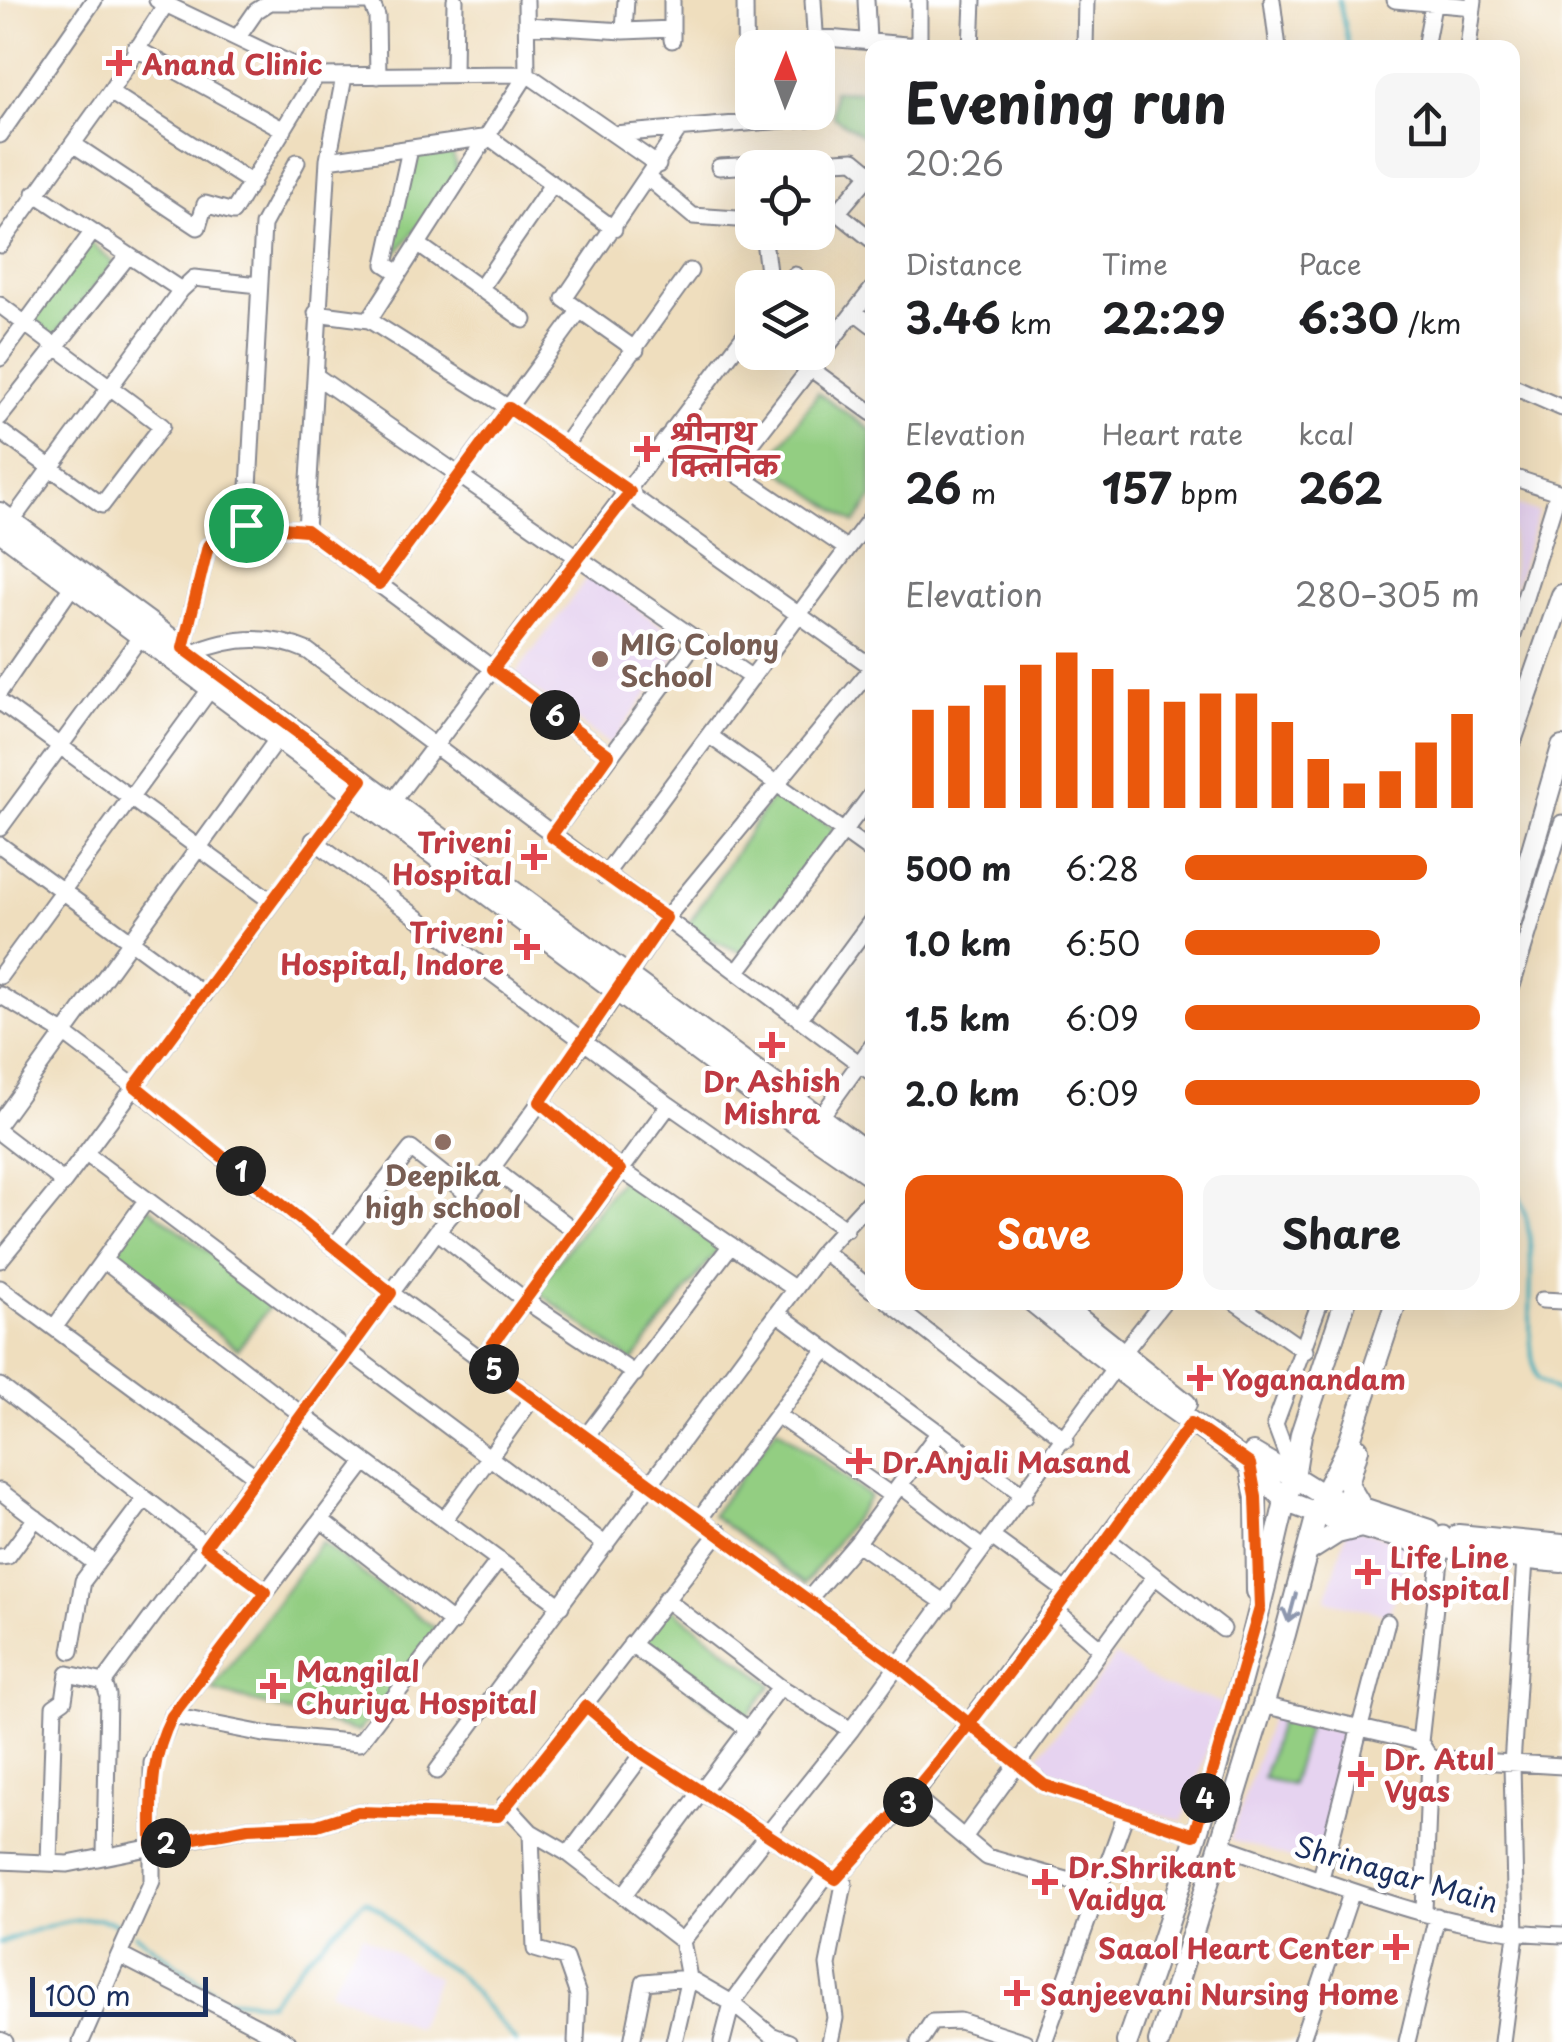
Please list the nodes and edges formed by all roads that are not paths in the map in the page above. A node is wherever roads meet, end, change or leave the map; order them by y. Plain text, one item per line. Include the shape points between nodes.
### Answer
1 (94, 0) edge
2 (455, 0) edge
3 (526, 0) edge
4 (626, 0) edge
5 (672, 0) edge
6 (745, 0) edge
7 (813, 0) edge
8 (866, 0) edge
9 (919, 0) edge
10 (973, 0) edge
11 (1086, 0) edge
12 (1272, 0) edge
13 (1395, 0) edge
14 (162, 1) edge
15 (1433, 3) edge
16 (1474, 4) edge
17 (526, 26) junction
18 (745, 30) edge
19 (815, 30) edge
20 (624, 31) junction
21 (238, 36) junction
22 (865, 40) edge
23 (868, 40) edge
24 (919, 40) edge
25 (971, 40) edge
26 (1085, 40) edge
27 (1277, 40) edge
28 (1426, 40) edge
29 (1469, 40) edge
30 (835, 41) edge
31 (135, 48) junction
32 (454, 74) junction
33 (527, 74) junction
34 (316, 76) junction
35 (378, 76) junction
36 (344, 77) junction
37 (110, 92) junction
38 (735, 123) edge
39 (680, 128) junction
40 (284, 130) junction
41 (614, 134) junction
42 (0, 135) edge
43 (488, 137) junction
44 (73, 144) junction
45 (410, 149) junction
46 (328, 160) junction
47 (835, 161) edge
48 (297, 162) dead end
49 (719, 167) dead end
50 (735, 167) edge
51 (865, 168) edge
52 (653, 172) junction
53 (865, 181) edge
54 (252, 183) junction
55 (551, 186) junction
56 (34, 193) junction
57 (233, 212) junction
58 (836, 212) joint
59 (735, 219) edge
60 (263, 225) junction
61 (614, 230) junction
62 (92, 234) junction
63 (865, 235) edge
64 (0, 245) edge
65 (419, 245) junction
66 (127, 257) junction
67 (690, 272) dead end
68 (399, 273) junction
69 (259, 285) junction
70 (480, 288) junction
71 (181, 290) junction
72 (865, 298) edge
73 (0, 305) edge
74 (580, 310) junction
75 (854, 312) junction
76 (316, 313) junction
77 (370, 320) junction
78 (524, 320) dead end
79 (865, 320) edge
80 (25, 324) junction
81 (835, 338) edge
82 (54, 347) junction
83 (735, 347) edge
84 (636, 350) junction
85 (0, 358) edge
86 (811, 370) joint
87 (316, 376) junction
88 (108, 387) junction
89 (1520, 390) edge
90 (509, 408) junction
91 (865, 408) edge
92 (1562, 408) edge
93 (0, 417) edge
94 (672, 430) junction
95 (0, 432) edge
96 (564, 446) junction
97 (48, 468) junction
98 (732, 470) junction
99 (460, 474) junction
100 (1520, 480) edge
101 (630, 492) junction
102 (1560, 493) edge
103 (246, 525) junction
104 (865, 525) edge
105 (3, 527) edge
106 (306, 530) junction
107 (846, 548) junction
108 (580, 556) junction
109 (379, 584) junction
110 (74, 585) junction
111 (1562, 596) edge
112 (1520, 614) edge
113 (801, 615) junction
114 (141, 636) junction
115 (697, 640) junction
116 (187, 651) junction
117 (865, 662) edge
118 (493, 669) junction
119 (865, 676) edge
120 (752, 678) junction
121 (212, 688) junction
122 (0, 691) edge
123 (0, 702) edge
124 (1520, 715) edge
125 (710, 736) junction
126 (278, 738) junction
127 (1562, 746) edge
128 (61, 747) junction
129 (435, 750) junction
130 (609, 755) junction
131 (779, 784) junction
132 (357, 787) junction
133 (132, 799) junction
134 (865, 804) edge
135 (387, 809) junction
136 (1562, 823) edge
137 (0, 828) edge
138 (846, 831) junction
139 (551, 836) junction
140 (314, 840) junction
141 (0, 845) edge
142 (865, 846) edge
143 (200, 849) junction
144 (604, 876) junction
145 (1520, 890) edge
146 (62, 891) junction
147 (272, 902) junction
148 (666, 918) junction
149 (865, 929) edge
150 (131, 942) junction
151 (1520, 960) edge
152 (738, 971) junction
153 (0, 976) edge
154 (623, 985) junction
155 (0, 995) edge
156 (204, 995) junction
157 (799, 1019) junction
158 (65, 1034) junction
159 (586, 1039) junction
160 (865, 1067) edge
161 (865, 1069) edge
162 (135, 1086) junction
163 (540, 1102) junction
164 (669, 1105) junction
165 (820, 1118) junction
166 (0, 1122) edge
167 (0, 1134) edge
168 (865, 1151) edge
169 (85, 1153) junction
170 (492, 1168) junction
171 (620, 1170) junction
172 (865, 1171) edge
173 (64, 1182) junction
174 (469, 1194) junction
175 (145, 1202) junction
176 (865, 1206) edge
177 (846, 1229) junction
178 (438, 1231) junction
179 (575, 1231) junction
180 (335, 1244) junction
181 (731, 1245) junction
182 (823, 1252) junction
183 (0, 1260) edge
184 (103, 1260) junction
185 (865, 1285) edge
186 (0, 1288) edge
187 (796, 1289) junction
188 (391, 1293) junction
189 (1542, 1300) dead end
190 (526, 1301) junction
191 (1562, 1301) edge
192 (898, 1310) edge
193 (1045, 1310) edge
194 (1066, 1310) edge
195 (1158, 1310) edge
196 (1246, 1310) edge
197 (1318, 1310) edge
198 (1342, 1310) edge
199 (1394, 1310) edge
200 (1401, 1310) edge
201 (777, 1313) junction
202 (54, 1328) junction
203 (826, 1349) junction
204 (1305, 1351) junction
205 (347, 1352) junction
206 (481, 1360) junction
207 (1118, 1361) junction
208 (635, 1374) junction
209 (1, 1388) edge
210 (534, 1397) junction
211 (302, 1415) junction
212 (777, 1415) junction
213 (1362, 1421) junction
214 (1191, 1423) junction
215 (939, 1432) junction
216 (587, 1436) junction
217 (1066, 1440) junction
218 (488, 1457) junction
219 (365, 1462) junction
220 (1250, 1464) junction
221 (255, 1476) junction
222 (1294, 1477) junction
223 (652, 1482) junction
224 (0, 1491) edge
225 (896, 1491) junction
226 (1024, 1496) junction
227 (144, 1500) junction
228 (1285, 1501) junction
229 (1320, 1505) junction
230 (36, 1518) junction
231 (700, 1518) junction
232 (1363, 1519) junction
233 (322, 1520) junction
234 (444, 1520) junction
235 (719, 1532) junction
236 (1107, 1539) junction
237 (1442, 1539) junction
238 (987, 1542) junction
239 (857, 1543) junction
240 (606, 1545) junction
241 (1562, 1546) edge
242 (205, 1547) junction
243 (1307, 1552) junction
244 (0, 1557) edge
245 (1525, 1559) junction
246 (499, 1560) junction
247 (1562, 1562) edge
248 (96, 1564) junction
249 (1154, 1576) junction
250 (266, 1592) junction
251 (1067, 1592) junction
252 (665, 1599) junction
253 (807, 1601) junction
254 (945, 1603) junction
255 (561, 1606) junction
256 (1260, 1608) junction
257 (1054, 1609) junction
258 (1387, 1622) dead end
259 (453, 1623) junction
260 (1223, 1629) dead end
261 (631, 1644) junction
262 (1101, 1650) junction
263 (71, 1651) dead end
264 (898, 1666) junction
265 (104, 1682) junction
266 (780, 1687) junction
267 (586, 1706) junction
268 (1263, 1706) junction
269 (172, 1716) junction
270 (969, 1723) junction
271 (749, 1730) junction
272 (850, 1730) junction
273 (1361, 1730) junction
274 (1420, 1742) junction
275 (643, 1754) junction
276 (1430, 1758) junction
277 (1018, 1764) junction
278 (1512, 1765) junction
279 (1562, 1766) edge
280 (437, 1771) dead end
281 (702, 1793) junction
282 (914, 1796) junction
283 (505, 1804) junction
284 (1126, 1813) junction
285 (532, 1832) junction
286 (764, 1832) junction
287 (1194, 1835) junction
288 (965, 1836) junction
289 (152, 1846) junction
290 (1221, 1846) junction
291 (105, 1854) junction
292 (569, 1854) junction
293 (0, 1861) edge
294 (49, 1862) junction
295 (832, 1876) junction
296 (1321, 1878) junction
297 (1098, 1889) junction
298 (1352, 1890) junction
299 (623, 1896) junction
300 (1430, 1914) junction
301 (1516, 1934) junction
302 (1562, 1935) edge
303 (682, 1941) junction
304 (121, 1950) junction
305 (689, 1978) junction
306 (732, 2003) junction
307 (771, 2038) edge
308 (81, 2042) edge
309 (288, 2042) edge
310 (576, 2042) edge
311 (632, 2042) edge
312 (674, 2042) edge
313 (722, 2042) edge
314 (789, 2042) edge
315 (830, 2042) edge
316 (919, 2042) edge
317 (1025, 2042) edge
318 (1044, 2042) edge
319 (1127, 2042) edge
320 (1159, 2042) edge
321 (1300, 2042) edge
322 (1407, 2042) edge
323 (1502, 2042) edge

1 - 42 street
2 - 32 street
3 - 17 street
4 - 20 street
5 - 20 street via 672,34
6 - 18 street
7 - 19 street
8 - 23 street
9 - 24 street
10 - 25 street
11 - 26 street
12 - 27 street
13 - 15 street
14 - 21 street
14 - 31 street
15 - 16 street
15 - 28 street
16 - 29 street
17 - 20 street
17 - 33 street
21 - 34 street
21 - 35 street via 270,2 371,2
22 - 30 street
31 - 37 street
31 - 40 street
32 - 33 street
32 - 35 street
33 - 41 street
33 - 43 street
34 - 36 street
34 - 40 street
35 - 36 street
36 - 46 street
37 - 44 street
37 - 54 street
38 - 39 street
39 - 41 street
39 - 52 street
40 - 54 street
41 - 52 street
43 - 45 street
43 - 55 street
43 - 65 street
44 - 56 street
44 - 57 street via 198,228 205,204
45 - 46 street
45 - 68 street via 385,264
46 - 76 street
47 - 51 street via 854,160
48 - 60 street
49 - 50 street
52 - 59 street via 693,216
52 - 61 street
53 - 58 street
54 - 57 street
55 - 61 street
55 - 70 street
56 - 62 street
56 - 64 street
57 - 60 street
58 - 63 street
60 - 69 street
61 - 74 street via 564,299
62 - 66 street
62 - 80 street
65 - 68 street
65 - 70 street
66 - 71 street
66 - 82 street
67 - 84 street
68 - 77 street
69 - 71 street via 194,278
69 - 103 street
70 - 78 street
71 - 88 street
72 - 75 street
73 - 80 street
74 - 84 street
74 - 90 street
75 - 79 street
75 - 81 street
76 - 77 street
76 - 87 street
77 - 90 street
80 - 82 street
80 - 85 street
82 - 88 street
82 - 93 street
83 - 94 street
84 - 96 street
86 - 91 street
86 - 98 street
87 - 99 street
87 - 106 street
88 - 97 street
88 - 97 street via 162,426 102,505
89 - 92 street
90 - 96 street
90 - 99 street
94 - 98 street
94 - 101 street
95 - 97 street
96 - 101 street
97 - 105 street
98 - 107 street
99 - 108 street
99 - 109 street
100 - 102 street
101 - 108 street
101 - 113 street
102 - 112 street
103 - 106 street
103 - 116 street via 208,546
104 - 107 street
105 - 110 main road
105 - 116 main road
106 - 109 street
107 - 113 street
108 - 115 street
108 - 118 street
109 - 118 street
110 - 114 main road
110 - 122 street
111 - 124 main road
113 - 117 street
113 - 120 street
114 - 121 main road
114 - 128 street
115 - 120 street
115 - 130 street
116 - 129 street via 256,639 292,644
116 - 132 main road
118 - 129 street
118 - 130 street
119 - 131 street
120 - 125 street
121 - 126 main road
121 - 133 street
123 - 128 street
125 - 131 street
125 - 144 street
126 - 132 main road
126 - 143 street
127 - 145 main road
128 - 133 street
128 - 137 street
129 - 135 street
129 - 139 street
130 - 139 street
131 - 138 street
131 - 148 street
132 - 135 main road
132 - 140 street
133 - 143 street
133 - 146 street
134 - 138 street
135 - 154 main road
136 - 151 street
138 - 142 street
138 - 152 street
139 - 144 street
140 - 147 street
140 - 159 street
141 - 146 street
143 - 147 street
143 - 150 street
144 - 148 street
146 - 150 street
146 - 153 street
147 - 156 street
148 - 152 street
148 - 154 street
149 - 157 street
150 - 156 street
150 - 158 street
152 - 157 street
154 - 159 street
154 - 165 main road
154 - 172 main road
155 - 158 street
156 - 162 street
157 - 160 street
158 - 162 street
158 - 166 street
159 - 163 street
159 - 164 street
161 - 165 street
162 - 169 street
162 - 180 street
163 - 170 street
163 - 171 street
164 - 171 street
164 - 177 street
165 - 168 main road
167 - 173 street
169 - 173 street
169 - 175 street
170 - 174 street
170 - 179 street
171 - 179 street
171 - 181 street
173 - 183 street
174 - 178 street
174 - 180 street via 411,1149
175 - 184 street
175 - 205 street
176 - 177 street
177 - 182 street
178 - 188 street
178 - 190 street
179 - 190 street
180 - 188 street
181 - 187 street
181 - 208 street
182 - 185 street
182 - 187 street
184 - 202 street
184 - 211 street
186 - 202 street
187 - 201 street
188 - 205 street
188 - 206 street
189 - 191 street
190 - 206 street
190 - 208 street
192 - 217 street
193 - 207 main road
194 - 207 main road
195 - 207 street
196 - 204 street
197 - 204 street
198 - 222 main road via 1301,1434
199 - 213 main road
200 - 213 street
201 - 203 street
201 - 223 street
202 - 221 street
203 - 212 street
203 - 215 street
204 - 222 street via 1276,1424
205 - 211 street
205 - 218 street
206 - 210 street
207 - 214 main road
207 - 217 street
207 - 222 main road
208 - 216 street
209 - 227 street
210 - 216 street
210 - 218 street
211 - 219 street
211 - 221 street
212 - 225 street
212 - 231 street
213 - 229 main road
213 - 232 main road via 1348,1484
214 - 220 main road
214 - 236 street
215 - 225 street
215 - 226 street
216 - 223 street
217 - 226 street
218 - 234 street
218 - 240 street
219 - 233 street
219 - 234 street
220 - 228 main road
220 - 256 main road
221 - 242 street
222 - 228 main road
222 - 229 main road
223 - 231 street
223 - 240 street
224 - 230 street
225 - 238 street
225 - 239 street
226 - 238 street
227 - 242 street
227 - 248 street
228 - 229 main road
228 - 256 main road
229 - 232 main road
229 - 243 main road
230 - 244 street via 8,1556
230 - 248 street
231 - 235 street
232 - 237 main road
232 - 243 main road
233 - 250 street
233 - 259 street
234 - 246 street
235 - 252 street
235 - 253 street
236 - 249 street
236 - 251 street
237 - 241 main road
237 - 245 main road
237 - 274 street
238 - 251 street
238 - 254 street
239 - 253 street
239 - 254 street
240 - 255 street
242 - 250 street
242 - 265 street
243 -> 268 main road
245 - 247 main road
245 - 278 street
246 - 255 street
246 - 259 street
248 - 263 street via 83,1581
249 - 260 street
249 - 262 street
250 - 269 street
251 - 257 street
252 - 261 street
252 - 266 street
253 - 264 street
254 - 264 street
255 - 280 street
256 - 287 main road
257 - 262 street
257 - 270 street
258 - 273 street
259 - 269 street via 359,1743
261 - 267 street
261 - 271 street
262 - 277 street
264 - 270 street
264 - 272 street
265 - 291 street
265 - 294 street via 68,1674 64,1700 54,1707
266 - 271 street
266 - 272 street
267 - 275 street
267 - 283 street
268 - 273 street
268 - 290 main road
269 - 289 street via 152,1763
270 - 277 street
270 - 282 street
271 - 281 street
272 - 286 street
273 - 274 street
273 - 296 street
274 - 276 street
275 - 281 street
275 - 292 street
276 - 278 street
276 - 300 street
277 - 284 street via 1044,1785
277 - 288 street
278 - 279 street
278 - 301 street
281 - 286 street
281 - 299 street
282 - 288 street
282 - 295 street
283 - 285 street
283 - 289 street via 498,1816 358,1812 317,1825 248,1828
284 - 287 street
284 - 297 street
285 - 292 street
285 - 310 street via 535,1949 564,1958 578,1995
286 - 295 street
286 - 303 street
287 - 319 main road
288 - 297 street via 986,1857
289 - 291 street
289 - 304 street via 152,1882
290 - 296 street, Shrinagar Main
290 - 320 main road
291 - 294 street
292 - 299 street
293 - 294 street
295 - 306 street
295 - 315 street via 844,1884 828,1964 835,2018
296 - 298 street, Shrinagar Main
297 - 318 street
298 - 300 street, Shrinagar Main
298 - 321 street
299 - 303 street
300 - 301 street, Shrinagar Main
300 - 322 street
301 - 302 street, Shrinagar Main
301 - 323 street
303 - 305 street
304 - 308 street
304 - 309 street
305 - 306 street
305 - 311 street via 644,1982
305 - 312 street
306 - 307 street
306 - 313 street
307 - 314 street
316 - 317 street via 932,2022 960,2022

